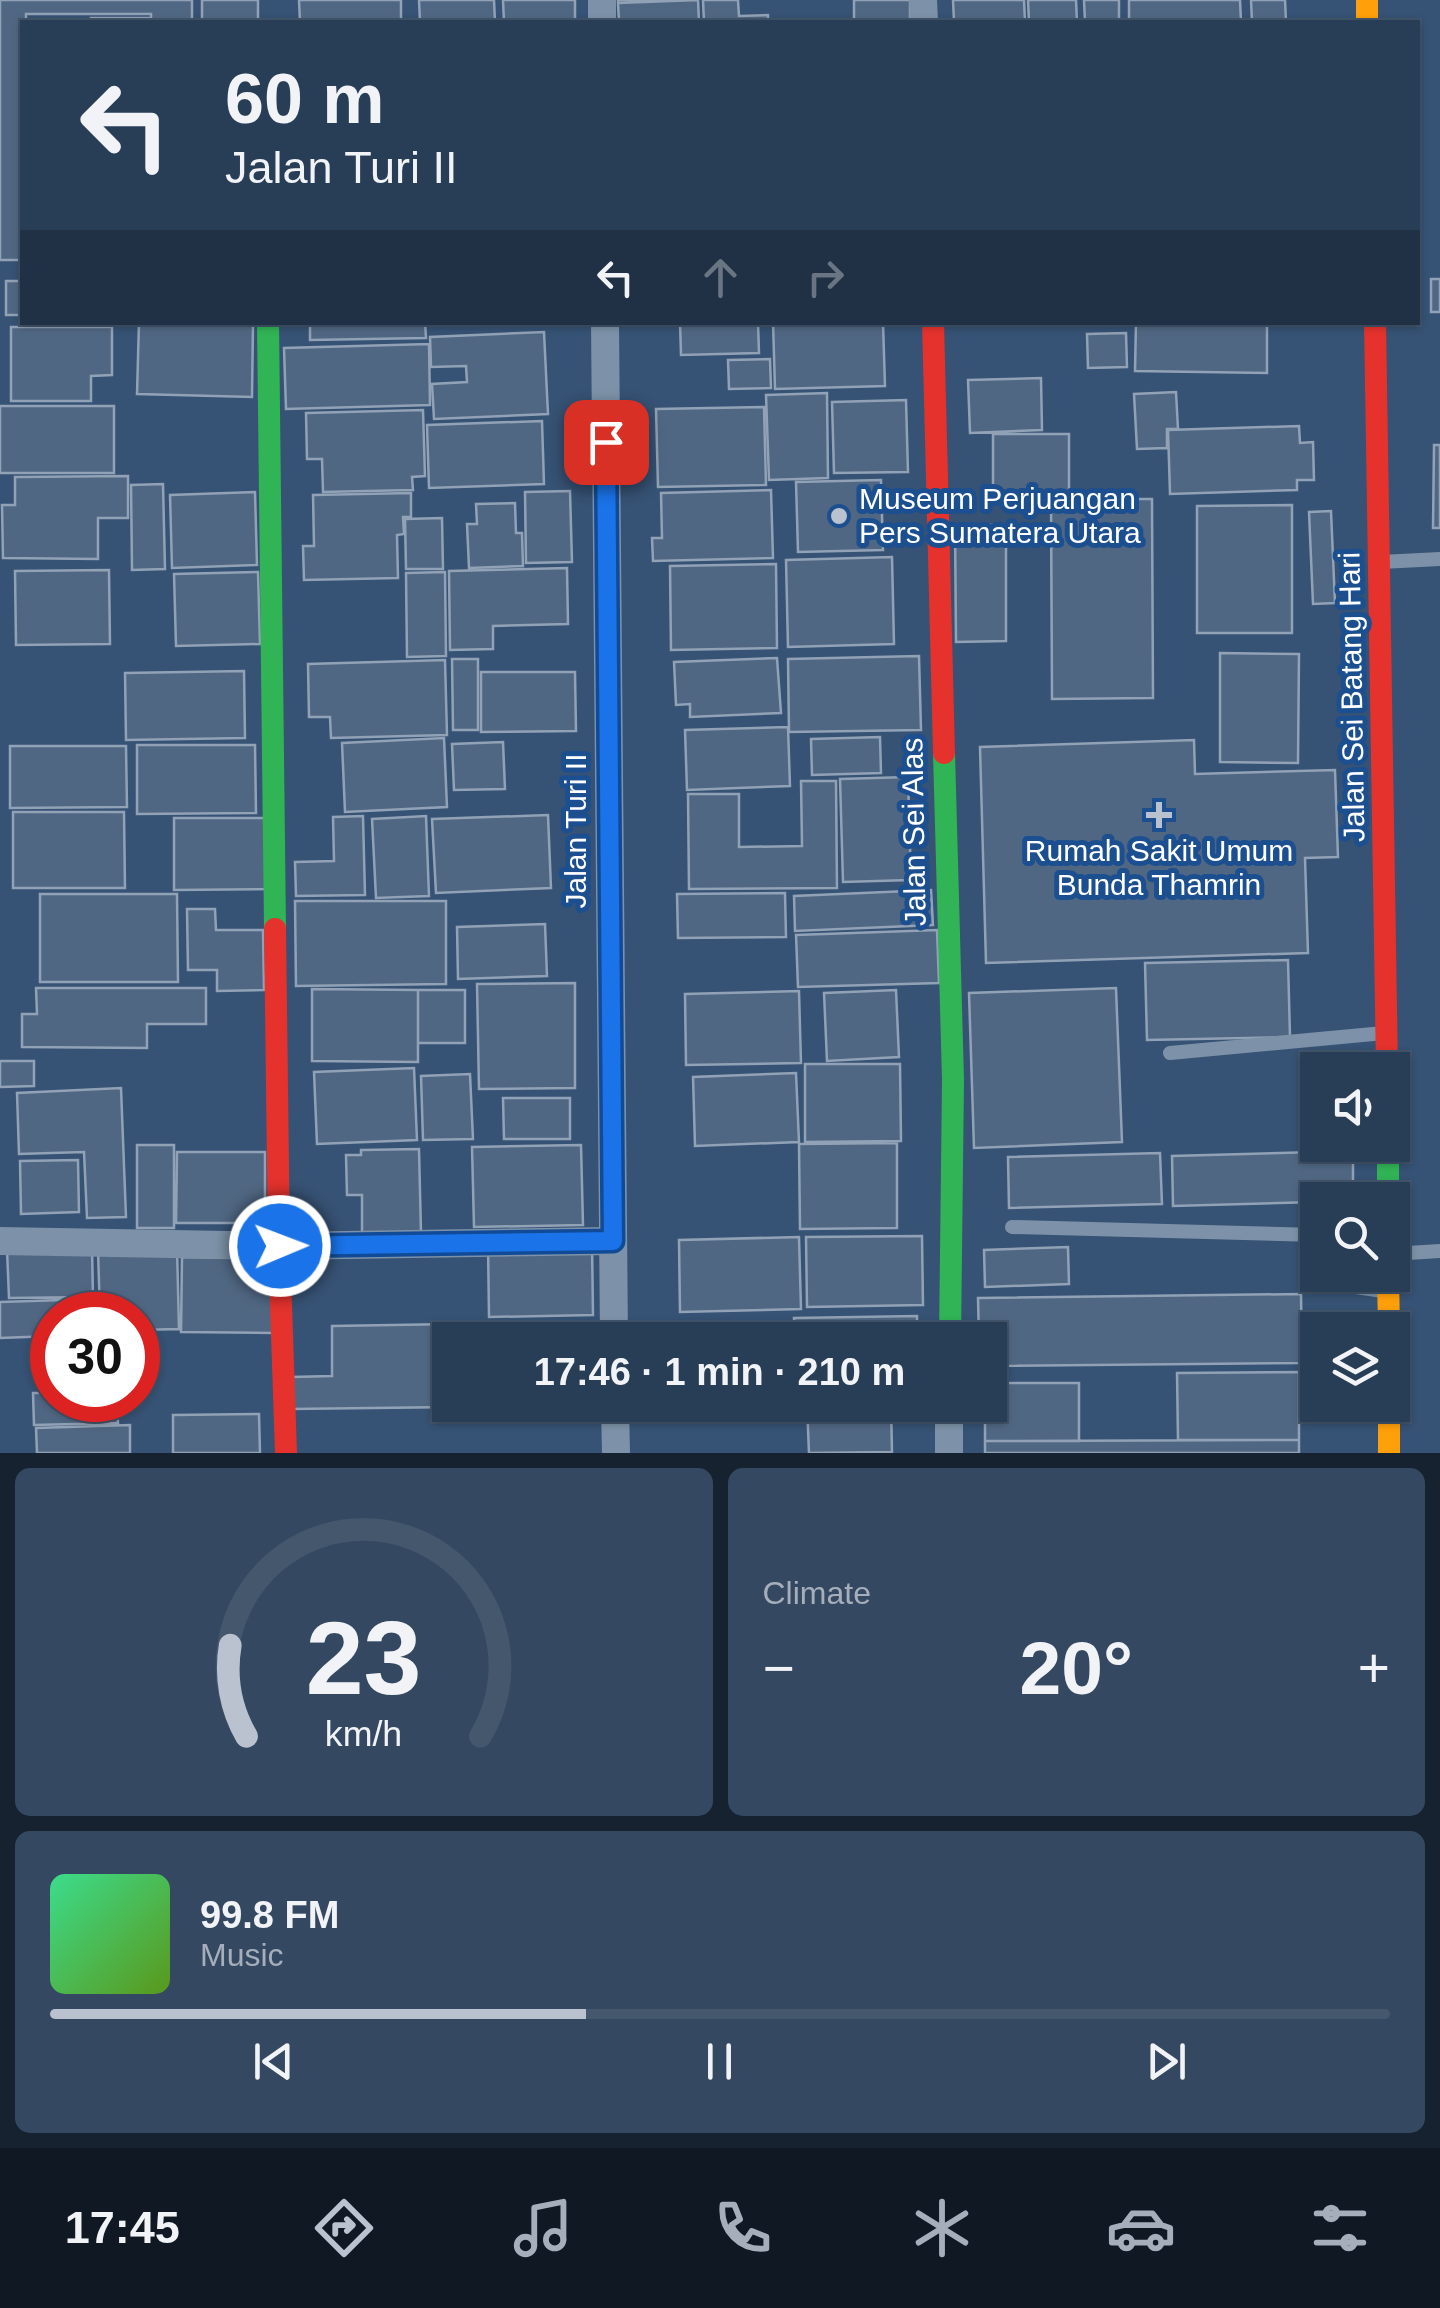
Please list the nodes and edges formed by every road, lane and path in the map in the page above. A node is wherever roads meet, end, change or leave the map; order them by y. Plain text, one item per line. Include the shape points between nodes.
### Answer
1 (268, 325) edge
2 (605, 325) edge
3 (934, 325) edge
4 (1375, 325) edge
5 (1440, 559) edge
6 (1381, 562) junction
7 (1386, 1033) junction
8 (1387, 1052) edge
9 (1170, 1054) dead end
10 (1012, 1227) dead end
11 (1300, 1235) edge
12 (0, 1241) edge
13 (613, 1241) junction
14 (280, 1246) junction
15 (1440, 1251) edge
16 (1410, 1253) edge
17 (614, 1322) edge
18 (950, 1322) edge
19 (615, 1422) edge
20 (950, 1422) edge
21 (1389, 1422) edge
22 (286, 1453) edge
23 (616, 1453) edge
24 (949, 1453) edge
25 (1389, 1453) edge

1 - 14 street
2 - 13 street, Jalan Turi II
3 - 18 street, Jalan Sei Alas via 953,1080
4 - 6 street, Jalan Sei Batang Hari
5 - 6 lane
6 - 7 street, Jalan Sei Batang Hari
7 - 8 street, Jalan Sei Batang Hari
7 - 9 lane
10 - 11 lane
12 - 14 street
13 - 14 street
13 - 17 street, Jalan Turi II
14 - 22 street
15 - 16 lane
19 - 23 street
20 - 24 street
21 - 25 street

